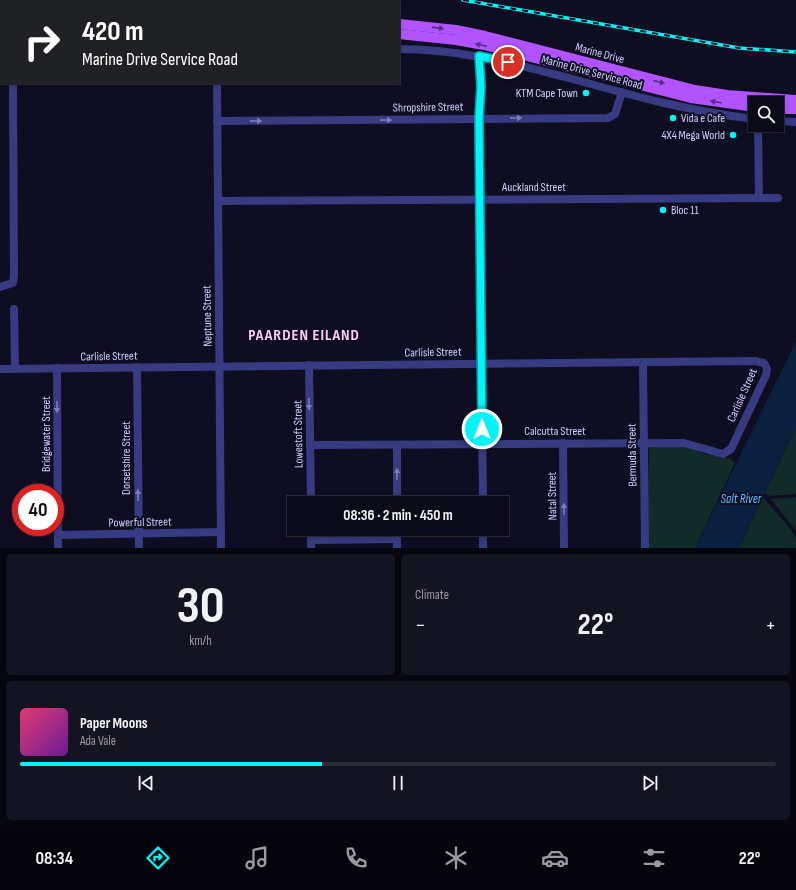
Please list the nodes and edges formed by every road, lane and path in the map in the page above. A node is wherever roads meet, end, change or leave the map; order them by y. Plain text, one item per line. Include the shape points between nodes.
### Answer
1 (400, 24) edge
2 (400, 34) edge
3 (400, 49) edge
4 (479, 56) junction
5 (13, 84) edge
6 (217, 84) edge
7 (622, 92) junction
8 (748, 106) edge
9 (796, 106) edge
10 (784, 108) edge
11 (479, 118) junction
12 (748, 118) edge
13 (217, 121) junction
14 (784, 121) edge
15 (796, 122) edge
16 (758, 132) edge
17 (759, 198) junction
18 (778, 198) dead end
19 (480, 200) junction
20 (219, 201) junction
21 (0, 287) edge
22 (14, 309) dead end
23 (643, 362) junction
24 (482, 363) junction
25 (309, 365) junction
26 (220, 366) junction
27 (0, 368) edge
28 (15, 368) junction
29 (57, 368) junction
30 (137, 368) junction
31 (643, 442) junction
32 (482, 444) junction
33 (563, 444) junction
34 (310, 445) junction
35 (397, 446) junction
36 (725, 454) joint
37 (58, 484) edge
38 (311, 496) edge
39 (397, 496) edge
40 (483, 496) edge
41 (221, 532) junction
42 (139, 534) junction
43 (64, 535) edge
44 (58, 536) edge
45 (483, 536) edge
46 (397, 539) joint
47 (311, 544) edge
48 (58, 548) edge
49 (139, 548) edge
50 (221, 548) edge
51 (397, 548) edge
52 (484, 548) edge
53 (564, 548) edge
54 (645, 548) edge

1 -> 9 main road, Marine Drive via 456,30 695,90
8 -> 2 main road, Marine Drive via 691,98 484,45
3 - 4 street, Marine Drive Service Road via 423,49
4 - 7 street, Marine Drive Service Road
4 - 11 street
5 - 21 street via 14,282
6 - 13 street, Neptune Street
11 -> 7 street, Shropshire Street via 608,118 615,114
7 - 12 street, Marine Drive Service Road via 691,110
9 - 10 main road, Marine Drive
13 -> 11 street, Shropshire Street
11 - 19 street
13 - 20 street, Neptune Street
14 - 15 street
16 - 17 street
17 - 18 street, Auckland Street
17 - 19 street, Auckland Street
19 - 20 street, Auckland Street
19 - 24 street
20 - 26 street, Neptune Street
22 - 28 street
23 - 24 street, Carlisle Street
23 - 31 street, Bermuda Street
23 - 36 street, Carlisle Street via 755,361 765,365 766,375 731,448
24 - 25 street, Carlisle Street
24 - 32 street
25 - 26 street, Carlisle Street
25 -> 34 street, Lowestoft Street
26 - 30 street, Carlisle Street
26 - 41 street, Neptune Street
27 - 28 street, Carlisle Street
28 - 29 street, Carlisle Street
29 - 30 street, Carlisle Street
29 -> 37 street, Bridgewater Street
42 -> 30 street, Dorsetshire Street
31 - 33 street, Calcutta Street
31 - 36 street, Calcutta Street via 688,443
31 - 54 street, Bermuda Street
32 - 33 street, Calcutta Street
32 - 35 street, Calcutta Street
32 - 40 street
53 -> 33 street, Natal Street
34 - 35 street, Calcutta Street
34 - 38 street, Lowestoft Street
39 -> 35 street
41 - 42 street, Powerful Street
41 - 50 street, Neptune Street
42 - 43 street, Powerful Street
42 - 49 street, Dorsetshire Street
44 - 48 street, Bridgewater Street
45 - 52 street
46 - 47 street
46 - 51 street

